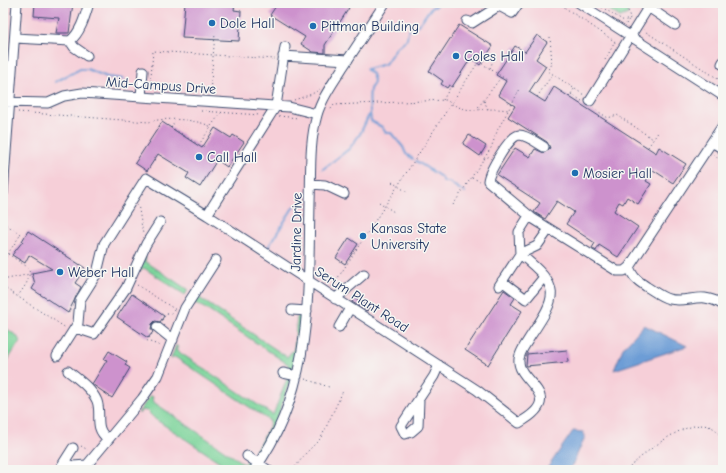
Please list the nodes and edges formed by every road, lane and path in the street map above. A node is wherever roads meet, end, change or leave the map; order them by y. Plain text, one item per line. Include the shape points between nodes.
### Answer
1 (17, 3) edge
2 (89, 3) edge
3 (384, 3) edge
4 (519, 3) edge
5 (558, 3) edge
6 (579, 3) edge
7 (595, 3) edge
8 (626, 3) edge
9 (649, 5) edge
10 (630, 18) junction
11 (467, 22) dead end
12 (625, 24) dead end
13 (676, 25) dead end
14 (640, 27) dead end
15 (215, 34) dead end
16 (630, 36) junction
17 (550, 37) dead end
18 (15, 38) junction
19 (70, 41) junction
20 (616, 42) junction
21 (285, 46) dead end
22 (624, 47) junction
23 (214, 54) junction
24 (86, 56) dead end
25 (495, 56) dead end
26 (472, 57) dead end
27 (282, 58) junction
28 (348, 60) junction
29 (479, 61) junction
30 (606, 63) dead end
31 (490, 68) junction
32 (143, 71) dead end
33 (553, 74) junction
34 (502, 76) junction
35 (507, 80) dead end
36 (723, 82) edge
37 (323, 86) dead end
38 (452, 86) dead end
39 (520, 89) dead end
40 (575, 89) junction
41 (150, 92) dead end
42 (571, 94) junction
43 (723, 96) edge
44 (569, 97) dead end
45 (141, 98) junction
46 (537, 98) dead end
47 (443, 100) junction
48 (484, 100) junction
49 (289, 101) dead end
50 (7, 102) edge
51 (210, 102) junction
52 (588, 102) junction
53 (362, 104) dead end
54 (452, 104) junction
55 (276, 106) junction
56 (488, 109) junction
57 (476, 110) junction
58 (508, 110) junction
59 (201, 111) dead end
60 (18, 112) dead end
61 (210, 112) junction
62 (221, 113) junction
63 (317, 114) junction
64 (270, 116) junction
65 (302, 118) dead end
66 (175, 120) junction
67 (723, 125) edge
68 (211, 127) junction
69 (659, 131) dead end
70 (653, 139) junction
71 (712, 142) junction
72 (544, 147) dead end
73 (648, 147) dead end
74 (723, 149) edge
75 (706, 151) junction
76 (723, 161) edge
77 (392, 182) dead end
78 (311, 184) junction
79 (398, 186) junction
80 (407, 192) dead end
81 (3, 193) edge
82 (344, 194) dead end
83 (138, 199) dead end
84 (379, 202) dead end
85 (453, 205) dead end
86 (384, 206) junction
87 (394, 212) dead end
88 (207, 215) junction
89 (529, 216) junction
90 (160, 222) dead end
91 (3, 223) edge
92 (549, 229) junction
93 (144, 238) dead end
94 (8, 254) junction
95 (520, 254) junction
96 (216, 260) dead end
97 (3, 261) edge
98 (629, 267) junction
99 (30, 274) junction
100 (364, 274) dead end
101 (33, 275) dead end
102 (544, 276) junction
103 (3, 280) edge
104 (129, 280) junction
105 (308, 282) junction
106 (3, 287) edge
107 (18, 296) junction
108 (331, 296) junction
109 (723, 304) edge
110 (350, 308) junction
111 (292, 310) dead end
112 (307, 311) junction
113 (179, 313) dead end
114 (157, 327) dead end
115 (339, 327) dead end
116 (72, 329) junction
117 (173, 340) junction
118 (57, 356) dead end
119 (439, 365) junction
120 (68, 371) dead end
121 (283, 373) dead end
122 (297, 376) junction
123 (329, 387) dead end
124 (343, 391) dead end
125 (419, 399) dead end
126 (108, 439) junction
127 (723, 442) edge
128 (73, 448) joint
129 (90, 451) dead end
130 (247, 456) dead end
131 (61, 466) edge
132 (256, 467) edge
133 (88, 468) edge
134 (268, 470) edge
135 (293, 470) edge
136 (627, 470) edge

1 - 18 street
2 - 19 street via 75,37
3 - 28 street, Jardine Drive via 376,10
4 - 11 street via 512,13 497,7 472,23
5 - 20 path
6 - 16 street
7 - 10 path via 624,21
8 - 10 path
9 - 13 street
9 - 16 street
10 - 12 path
14 - 36 path
15 - 23 path
16 - 22 street
16 - 43 street
17 - 33 path via 552,64 548,71
18 - 19 street
18 - 50 street
19 - 24 street
20 - 22 path
20 - 30 path via 605,60
21 - 27 street
22 - 52 street
23 - 27 path
23 - 41 path via 153,51
23 - 51 path
25 - 31 path
26 - 29 path
27 - 28 street
27 - 55 street
28 - 63 street, Jardine Drive via 326,94
29 - 31 path
29 - 54 path
31 - 34 path
32 - 45 street
33 - 40 path
33 - 46 path
34 - 35 path
34 - 48 path
37 - 49 path via 312,94
38 - 47 path
39 - 58 path
40 - 42 path
40 - 52 path
42 - 44 path
42 - 52 path
45 - 50 street, Mid-Campus Drive via 82,93 64,96 48,103
45 - 51 street, Mid-Campus Drive
47 - 53 path
47 - 54 path
48 - 56 path
48 - 57 path
50 - 81 street
51 - 55 street, Mid-Campus Drive
51 - 61 path
52 - 70 path via 608,118 617,115
54 - 57 path via 463,110
54 - 79 path
55 - 63 street, Mid-Campus Drive
55 - 64 street
56 - 57 path
56 - 58 path
58 - 85 path via 491,148
59 - 61 path
60 - 66 path via 149,122 156,119
61 - 62 path
62 - 64 path
62 - 68 path
63 - 78 street, Jardine Drive via 311,149
64 - 65 path
64 - 88 street
66 - 68 path via 203,122
66 - 68 path via 171,127 198,145
67 - 71 street
69 - 70 path
70 - 73 path
71 - 74 street
71 - 75 street
72 - 89 street via 518,135 512,138 489,173 488,181 494,188
75 - 76 path
75 - 98 street
77 - 79 path
78 - 82 street via 326,185
78 - 105 street, Jardine Drive
79 - 80 path
79 - 86 path
83 - 93 path
84 - 86 path
86 - 87 path
86 - 108 path
88 - 105 street, Serum Plant Road
88 - 116 street, Serum Plant Road via 146,178 104,244 96,273 80,300 80,314
89 - 92 street
89 - 95 street via 519,232
90 - 104 street
91 - 94 path via 21,234
92 - 95 street via 537,246
92 - 98 street via 617,271 624,271
94 - 97 path
94 - 99 path via 29,268
95 - 102 street
95 - 102 street via 500,284 526,299
96 - 117 street via 185,308
98 - 109 street via 634,278 662,296 670,299 705,297
99 - 101 path
99 - 103 path
99 - 107 path
100 - 108 street
102 - 119 street, Serum Plant Road via 551,287 552,299 518,359 523,375 540,392 540,400 534,414 520,423
104 - 113 path
104 - 116 street via 94,334
105 - 108 street, Serum Plant Road
105 - 112 street, Jardine Drive
106 - 107 path
107 - 116 path
108 - 110 street, Serum Plant Road
110 - 115 street
110 - 119 street, Serum Plant Road
111 - 112 street
112 - 122 street, Jardine Drive via 305,340
114 - 117 street
116 - 118 street
117 - 126 street via 158,376
119 - 125 street
120 - 126 street via 93,394 97,402 99,424
121 - 122 street
122 - 123 path
122 - 132 street, Jardine Drive via 281,424
124 - 135 path via 320,438
126 - 133 street
127 - 136 path via 721,434 716,429 699,424 665,440 641,456
128 - 129 path via 77,449 80,445
128 - 131 street
130 - 132 street
131 - 133 street
132 - 134 street

